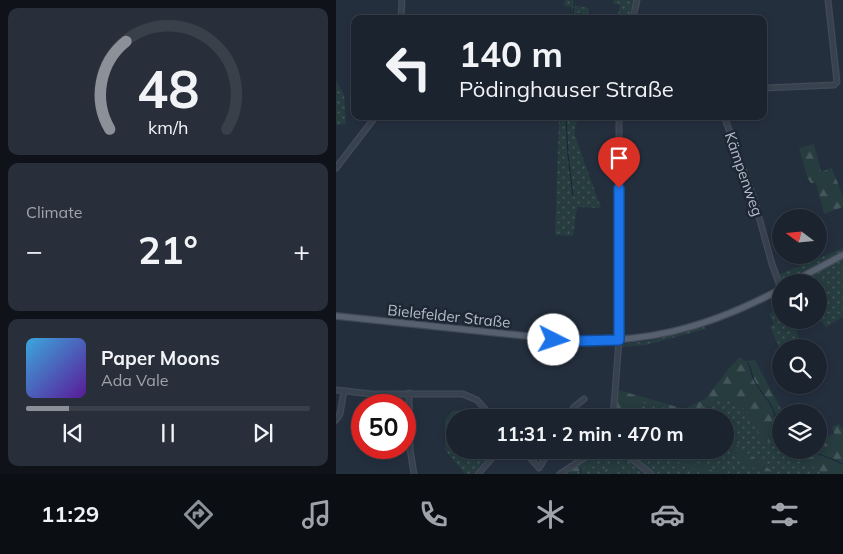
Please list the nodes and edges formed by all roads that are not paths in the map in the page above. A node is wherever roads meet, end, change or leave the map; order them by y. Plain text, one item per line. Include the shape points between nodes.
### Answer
1 (402, 0) edge
2 (637, 0) edge
3 (828, 0) edge
4 (401, 15) edge
5 (633, 15) edge
6 (767, 88) edge
7 (373, 120) edge
8 (619, 120) edge
9 (725, 120) edge
10 (336, 168) edge
11 (843, 255) edge
12 (776, 274) edge
13 (807, 274) edge
14 (772, 294) edge
15 (336, 316) edge
16 (619, 340) junction
17 (336, 390) edge
18 (344, 391) junction
19 (409, 393) junction
20 (584, 400) dead end
21 (485, 409) edge
22 (573, 409) edge
23 (614, 409) edge
24 (336, 420) edge
25 (490, 459) edge
26 (530, 459) edge
27 (544, 459) edge
28 (582, 459) edge
29 (632, 459) edge
30 (414, 474) edge
31 (478, 474) edge
32 (560, 474) edge
33 (651, 474) edge

1 - 4 street
2 - 5 street
3 - 6 street via 837,82 834,85
7 - 10 street
8 - 16 street
9 - 12 street, Kämpenweg via 754,198
11 - 13 main road
14 - 16 main road, Bielefelder Straße via 706,323
15 - 16 main road, Bielefelder Straße via 554,340
16 - 23 street
17 - 18 street
18 - 19 street
18 - 24 street
19 - 21 street via 463,394 477,400
19 - 30 street
20 - 22 street
25 - 31 street
26 - 27 street via 539,468
28 - 32 street
29 - 33 street

